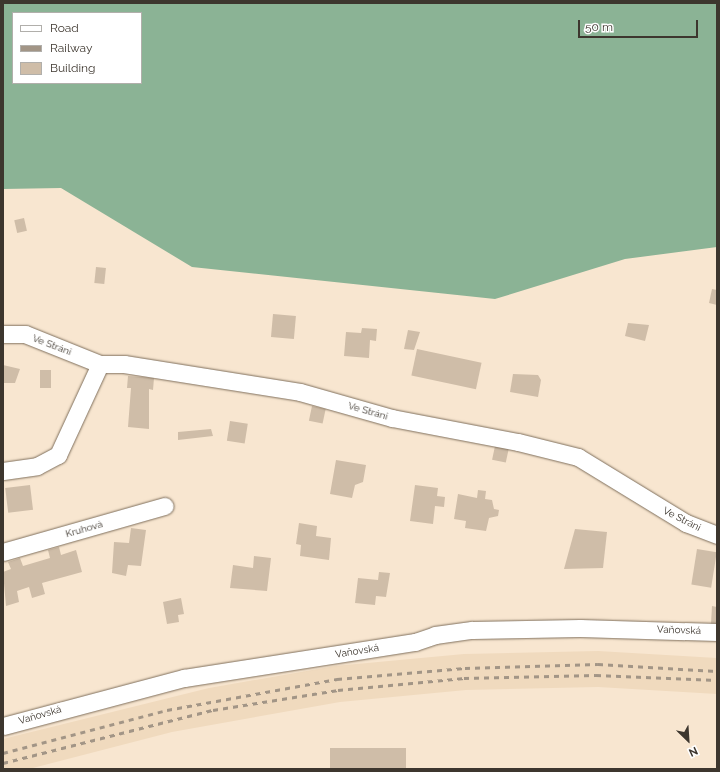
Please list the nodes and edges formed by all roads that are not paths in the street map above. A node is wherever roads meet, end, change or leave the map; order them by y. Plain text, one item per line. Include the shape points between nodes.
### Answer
1 (3, 334) edge
2 (100, 364) junction
3 (3, 471) edge
4 (165, 506) dead end
5 (717, 535) edge
6 (3, 552) edge
7 (717, 632) edge
8 (3, 726) edge

1 - 2 street, Ve Stráni via 25,334
2 - 3 street via 58,455 37,466
2 - 5 street, Ve Stráni via 124,364 300,392 392,418 518,442 578,457 686,523
4 - 6 street, Kruhová
7 - 8 street, Vaňovská via 580,628 472,630 435,635 415,642 184,678

